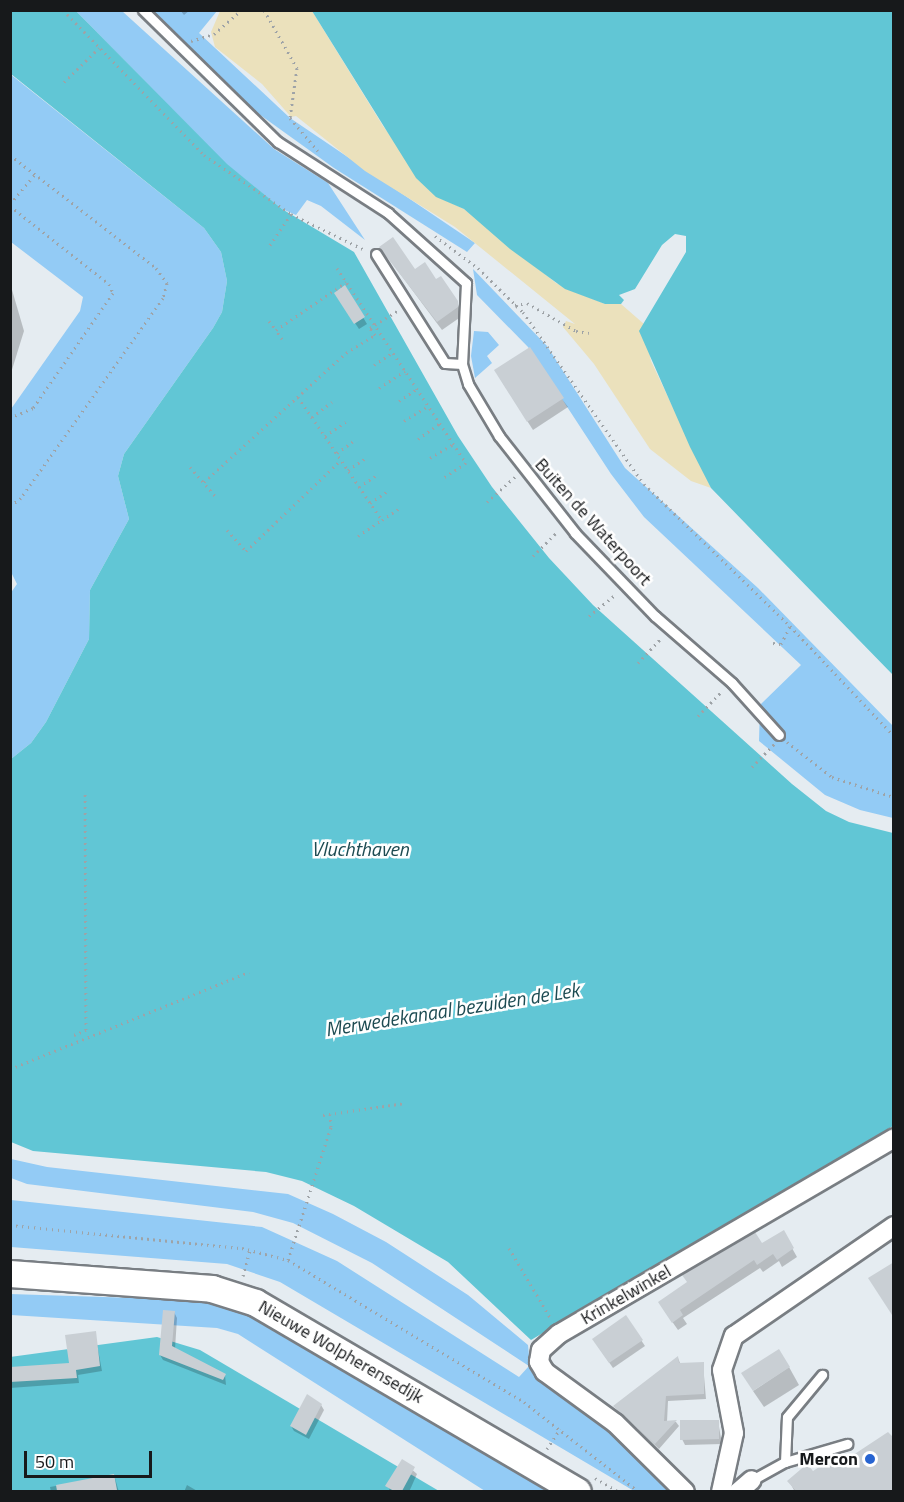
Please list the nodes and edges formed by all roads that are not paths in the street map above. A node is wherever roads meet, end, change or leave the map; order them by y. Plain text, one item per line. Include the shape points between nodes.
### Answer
1 (143, 10) edge
2 (373, 253) road end
3 (462, 364) junction
4 (779, 735) road end
5 (894, 1138) edge
6 (894, 1226) edge
7 (10, 1274) edge
8 (822, 1375) dead end
9 (847, 1444) dead end
10 (786, 1462) junction
11 (745, 1486) edge
12 (578, 1491) edge
13 (685, 1491) edge
14 (721, 1491) edge

1 - 3 lane, Buiten de Waterpoort via 278,142 388,213 466,283
2 - 3 lane via 445,363
3 - 4 lane, Buiten de Waterpoort via 468,384 494,429 551,506 640,600 732,682
5 - 13 street, Krinkelwinkel via 559,1334 542,1350 539,1362 545,1372 615,1423
6 - 14 street via 743,1327 729,1343 723,1378 734,1433
7 - 12 street, Nieuwe Wolpherensedijk via 212,1289 256,1303
8 - 10 lane via 788,1417
9 - 10 lane
10 - 11 lane

